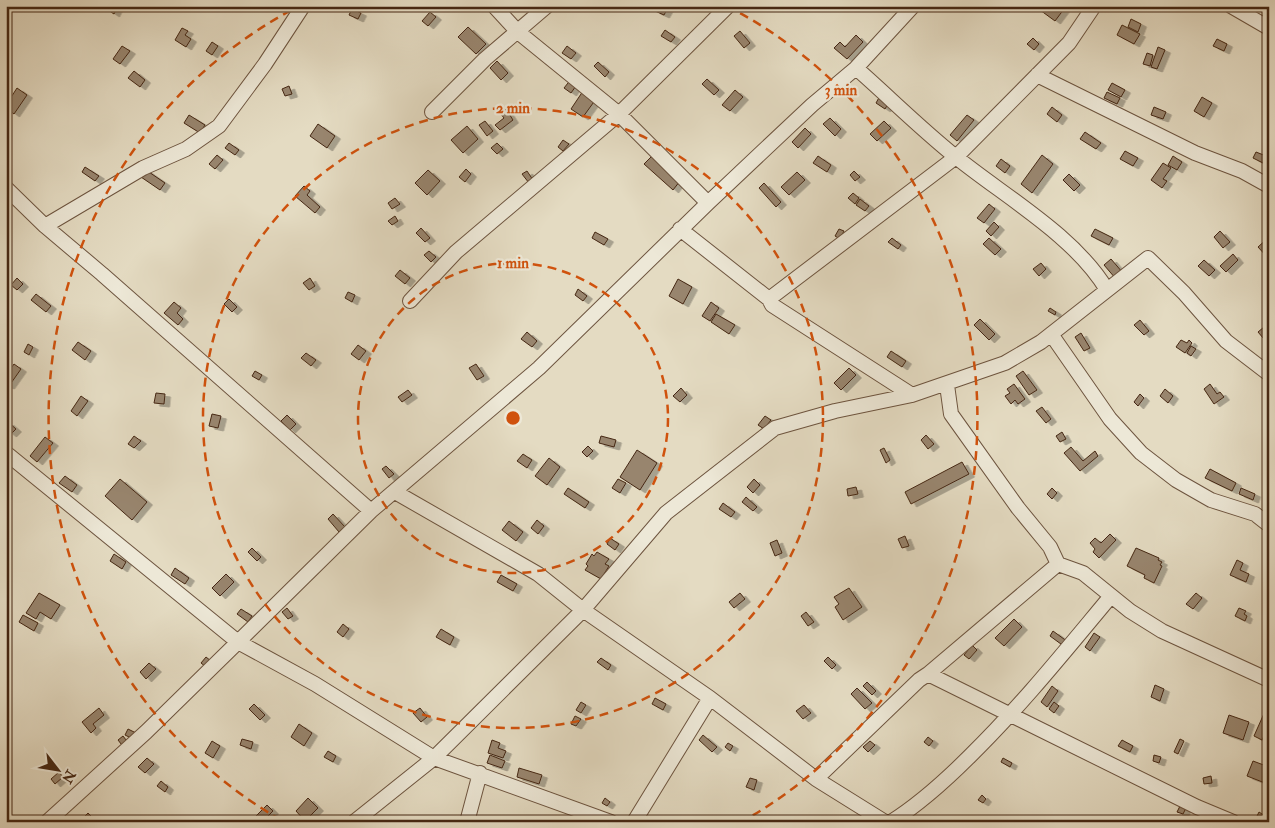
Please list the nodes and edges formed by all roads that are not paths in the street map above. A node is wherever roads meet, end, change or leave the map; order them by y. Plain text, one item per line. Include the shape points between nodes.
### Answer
1 (303, 6) edge
2 (494, 6) edge
3 (547, 6) edge
4 (728, 6) edge
5 (913, 6) edge
6 (1094, 6) edge
7 (1231, 6) edge
8 (1269, 28) edge
9 (518, 32) junction
10 (856, 68) junction
11 (1037, 75) junction
12 (432, 112) dead end
13 (619, 114) junction
14 (956, 157) junction
15 (1269, 186) edge
16 (6, 188) edge
17 (708, 203) junction
18 (44, 226) junction
19 (680, 229) junction
20 (1107, 290) junction
21 (770, 299) junction
22 (410, 301) dead end
23 (1051, 334) junction
24 (1269, 374) edge
25 (946, 384) junction
26 (912, 395) junction
27 (6, 453) edge
28 (395, 492) junction
29 (371, 511) junction
30 (1269, 525) edge
31 (1058, 564) junction
32 (1111, 596) junction
33 (583, 610) junction
34 (238, 642) junction
35 (928, 674) junction
36 (1269, 680) edge
37 (710, 698) junction
38 (1011, 715) junction
39 (434, 758) junction
40 (480, 773) junction
41 (816, 779) junction
42 (47, 822) edge
43 (354, 822) edge
44 (467, 822) edge
45 (611, 822) edge
46 (634, 822) edge
47 (885, 822) edge
48 (891, 822) edge
49 (1233, 822) edge

1 - 18 street via 219,126 186,149 143,168
2 - 9 street
3 - 9 street
4 - 13 street
5 - 10 street
6 - 11 street via 1068,43
7 - 8 street
9 - 12 street via 484,59
9 - 13 street
10 - 14 street
10 - 17 street
11 - 14 street
11 - 15 street
13 - 17 street
13 - 22 street via 456,252
14 - 20 street via 1060,238 1094,269
14 - 21 street
16 - 18 street
17 - 19 street
18 - 29 street
19 - 21 street
19 - 28 street via 539,368
20 - 23 street
20 - 24 street via 1148,258 1226,341
21 - 26 street via 772,305
23 - 25 street via 1005,363
23 - 30 street via 1110,419 1141,453 1176,480 1211,500 1255,514
25 - 26 street
25 - 31 street via 951,414 1050,547
26 - 33 street via 835,411 776,428 666,513
27 - 34 street
28 - 29 street
28 - 33 street via 538,574
29 - 34 street
31 - 32 street via 1083,573
31 - 35 street
32 - 36 street via 1162,631
32 - 38 street
33 - 37 street
33 - 39 street
34 - 39 street via 315,684
34 - 42 street
35 - 38 street
35 - 41 street
37 - 41 street
37 - 46 street
38 - 48 street via 940,786
38 - 49 street
39 - 40 street
39 - 43 street
40 - 44 street
40 - 45 street
41 - 47 street

